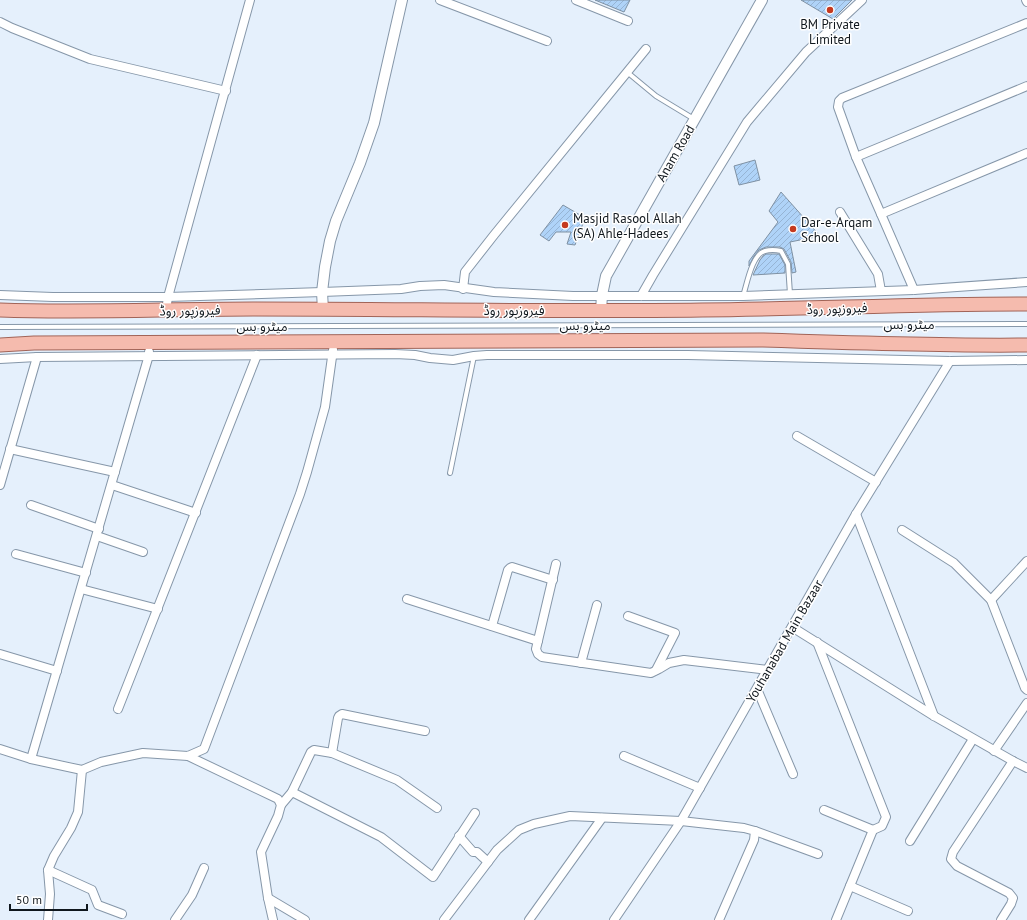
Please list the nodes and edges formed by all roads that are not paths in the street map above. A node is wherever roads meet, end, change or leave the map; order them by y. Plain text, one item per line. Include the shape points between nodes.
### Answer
1 (250, 0) edge
2 (402, 0) edge
3 (440, 0) edge
4 (576, 0) edge
5 (762, 0) edge
6 (862, 0) edge
7 (628, 21) dead end
8 (0, 22) edge
9 (1027, 23) edge
10 (547, 41) dead end
11 (646, 49) dead end
12 (627, 72) junction
13 (1027, 86) edge
14 (226, 90) junction
15 (695, 119) junction
16 (1027, 154) edge
17 (856, 157) junction
18 (840, 212) dead end
19 (881, 214) junction
20 (1027, 282) edge
21 (463, 289) junction
22 (914, 290) junction
23 (881, 291) junction
24 (322, 292) junction
25 (790, 294) junction
26 (799, 294) junction
27 (0, 295) edge
28 (602, 295) junction
29 (642, 296) junction
30 (702, 296) junction
31 (743, 296) junction
32 (168, 297) junction
33 (1027, 304) edge
34 (800, 309) junction
35 (0, 310) edge
36 (323, 310) junction
37 (703, 310) junction
38 (166, 311) junction
39 (601, 311) junction
40 (1027, 324) edge
41 (0, 327) edge
42 (334, 342) junction
43 (0, 344) edge
44 (1027, 345) edge
45 (149, 349) junction
46 (257, 355) junction
47 (333, 355) junction
48 (474, 356) junction
49 (37, 357) junction
50 (0, 359) edge
51 (1027, 360) edge
52 (950, 361) junction
53 (796, 436) dead end
54 (10, 449) junction
55 (116, 472) junction
56 (450, 473) dead end
57 (876, 482) junction
58 (0, 485) edge
59 (112, 485) junction
60 (31, 505) dead end
61 (196, 513) junction
62 (856, 514) junction
63 (902, 530) dead end
64 (98, 532) junction
65 (143, 552) dead end
66 (16, 554) dead end
67 (1027, 561) edge
68 (556, 564) dead end
69 (86, 573) junction
70 (553, 580) junction
71 (81, 588) junction
72 (407, 599) dead end
73 (991, 600) junction
74 (597, 605) dead end
75 (158, 609) junction
76 (628, 616) dead end
77 (492, 626) junction
78 (792, 627) junction
79 (538, 641) junction
80 (817, 642) junction
81 (0, 654) edge
82 (581, 663) junction
83 (768, 670) junction
84 (57, 671) junction
85 (656, 671) junction
86 (757, 688) junction
87 (1027, 690) edge
88 (1027, 702) edge
89 (118, 709) dead end
90 (934, 716) junction
91 (425, 731) dead end
92 (973, 739) junction
93 (0, 749) edge
94 (994, 751) junction
95 (332, 753) junction
96 (188, 756) junction
97 (624, 756) dead end
98 (31, 759) junction
99 (1013, 761) junction
100 (1027, 768) edge
101 (82, 770) junction
102 (794, 774) dead end
103 (700, 788) junction
104 (292, 792) junction
105 (281, 805) junction
106 (438, 808) dead end
107 (824, 810) dead end
108 (475, 813) dead end
109 (602, 818) junction
110 (681, 821) junction
111 (873, 830) junction
112 (755, 831) junction
113 (459, 836) junction
114 (910, 841) dead end
115 (818, 854) dead end
116 (488, 862) junction
117 (204, 868) dead end
118 (48, 870) junction
119 (850, 886) junction
120 (268, 898) junction
121 (908, 911) dead end
122 (122, 914) dead end
123 (48, 920) edge
124 (175, 920) edge
125 (273, 920) edge
126 (305, 920) edge
127 (444, 920) edge
128 (529, 920) edge
129 (614, 920) edge
130 (719, 920) edge
131 (836, 920) edge
132 (1001, 920) edge

1 - 14 street
2 - 24 street via 374,123 330,241
3 - 10 street
4 - 7 street
5 - 15 street, Anam Road
6 - 29 street via 806,52 746,122
8 - 14 street via 90,59
9 - 17 street via 842,98 838,107
11 - 12 street
12 - 15 lane via 656,96
12 - 21 street via 465,272
13 - 17 street
14 - 32 street
15 - 28 street, Anam Road via 606,276
16 - 19 street
17 - 19 street
18 - 23 street via 878,274
19 - 22 street
20 - 22 street
21 - 24 street via 444,285
21 - 28 street via 573,296
22 - 23 street
23 - 26 street
24 - 32 street
24 - 36 street
25 - 26 street
25 - 31 street
25 - 31 lane via 788,264 781,251 776,250 763,251 757,257
26 - 34 street
27 - 32 street
28 - 29 street
28 - 39 street, Anam Road
29 - 30 street
30 - 31 street
30 - 37 street
32 - 38 street
33 - 34 main road, فیروزپور روڈ via 890,305
34 - 37 main road, فیروزپور روڈ
35 - 38 main road, فیروزپور روڈ
36 - 38 main road, فیروزپور روڈ
36 - 39 main road, فیروزپور روڈ
37 - 39 main road, فیروزپور روڈ
40 - 41 lane, میٹرو بس
42 - 44 main road via 761,340
42 - 45 main road
42 - 47 street
43 - 45 main road via 34,343
45 - 46 street
45 - 49 street
45 - 55 street
46 - 47 street
46 - 61 street
47 - 48 street via 415,355 453,360
47 - 96 street via 325,408 300,494 204,749
48 - 52 street via 688,355
48 - 56 lane
49 - 50 street
49 - 54 street
51 - 52 street
52 - 57 street, Youhanabad Main Bazaar
53 - 57 street
54 - 55 street
54 - 58 street
55 - 59 street
57 - 62 street, Youhanabad Main Bazaar
59 - 61 street
59 - 64 street
60 - 64 street
61 - 75 street
62 - 78 street, Youhanabad Main Bazaar
62 - 90 street
63 - 73 street via 954,563
64 - 65 street
64 - 69 street
66 - 69 street
67 - 73 street
68 - 70 street
69 - 71 street
70 - 77 street via 510,568
70 - 79 street
71 - 75 street
71 - 84 street
72 - 77 street
73 - 87 street
74 - 82 street
75 - 89 street
76 - 85 street via 675,633
77 - 79 street
78 - 80 street
78 - 83 street, Youhanabad Main Bazaar
79 - 82 street via 536,650 542,657
80 - 90 street
80 - 111 street via 886,817 882,826
81 - 84 street
82 - 85 street via 651,673
83 - 85 street via 684,660 669,663
83 - 86 street, Youhanabad Main Bazaar
84 - 98 street
86 - 102 street
86 - 103 street, Youhanabad Main Bazaar
88 - 94 street
90 - 92 street
91 - 95 street via 342,714 338,718
92 - 94 street
92 - 114 street
93 - 98 street
94 - 99 street
95 - 104 street via 314,750 311,752
95 - 106 street via 397,780
96 - 101 street via 143,753 101,762
96 - 105 street via 278,799
97 - 103 street
98 - 101 street
99 - 100 street
99 - 132 street via 953,852 951,859 957,866 1009,893 1013,898
101 - 118 street via 78,812
103 - 110 street, Youhanabad Main Bazaar
104 - 105 street
104 - 113 street via 381,838 433,878
105 - 120 street via 261,852
107 - 111 street
108 - 113 street
109 - 110 street
109 - 116 street via 570,816 534,824 519,830
109 - 128 street
110 - 112 street
110 - 129 street, Youhanabad Main Bazaar
111 - 119 street
112 - 115 street
112 - 130 street via 754,840
113 - 116 street via 473,852 477,852
116 - 127 street
117 - 124 street via 192,895
118 - 122 street via 92,890 98,905
118 - 123 street
119 - 121 street
119 - 131 street
120 - 125 street
120 - 126 street

